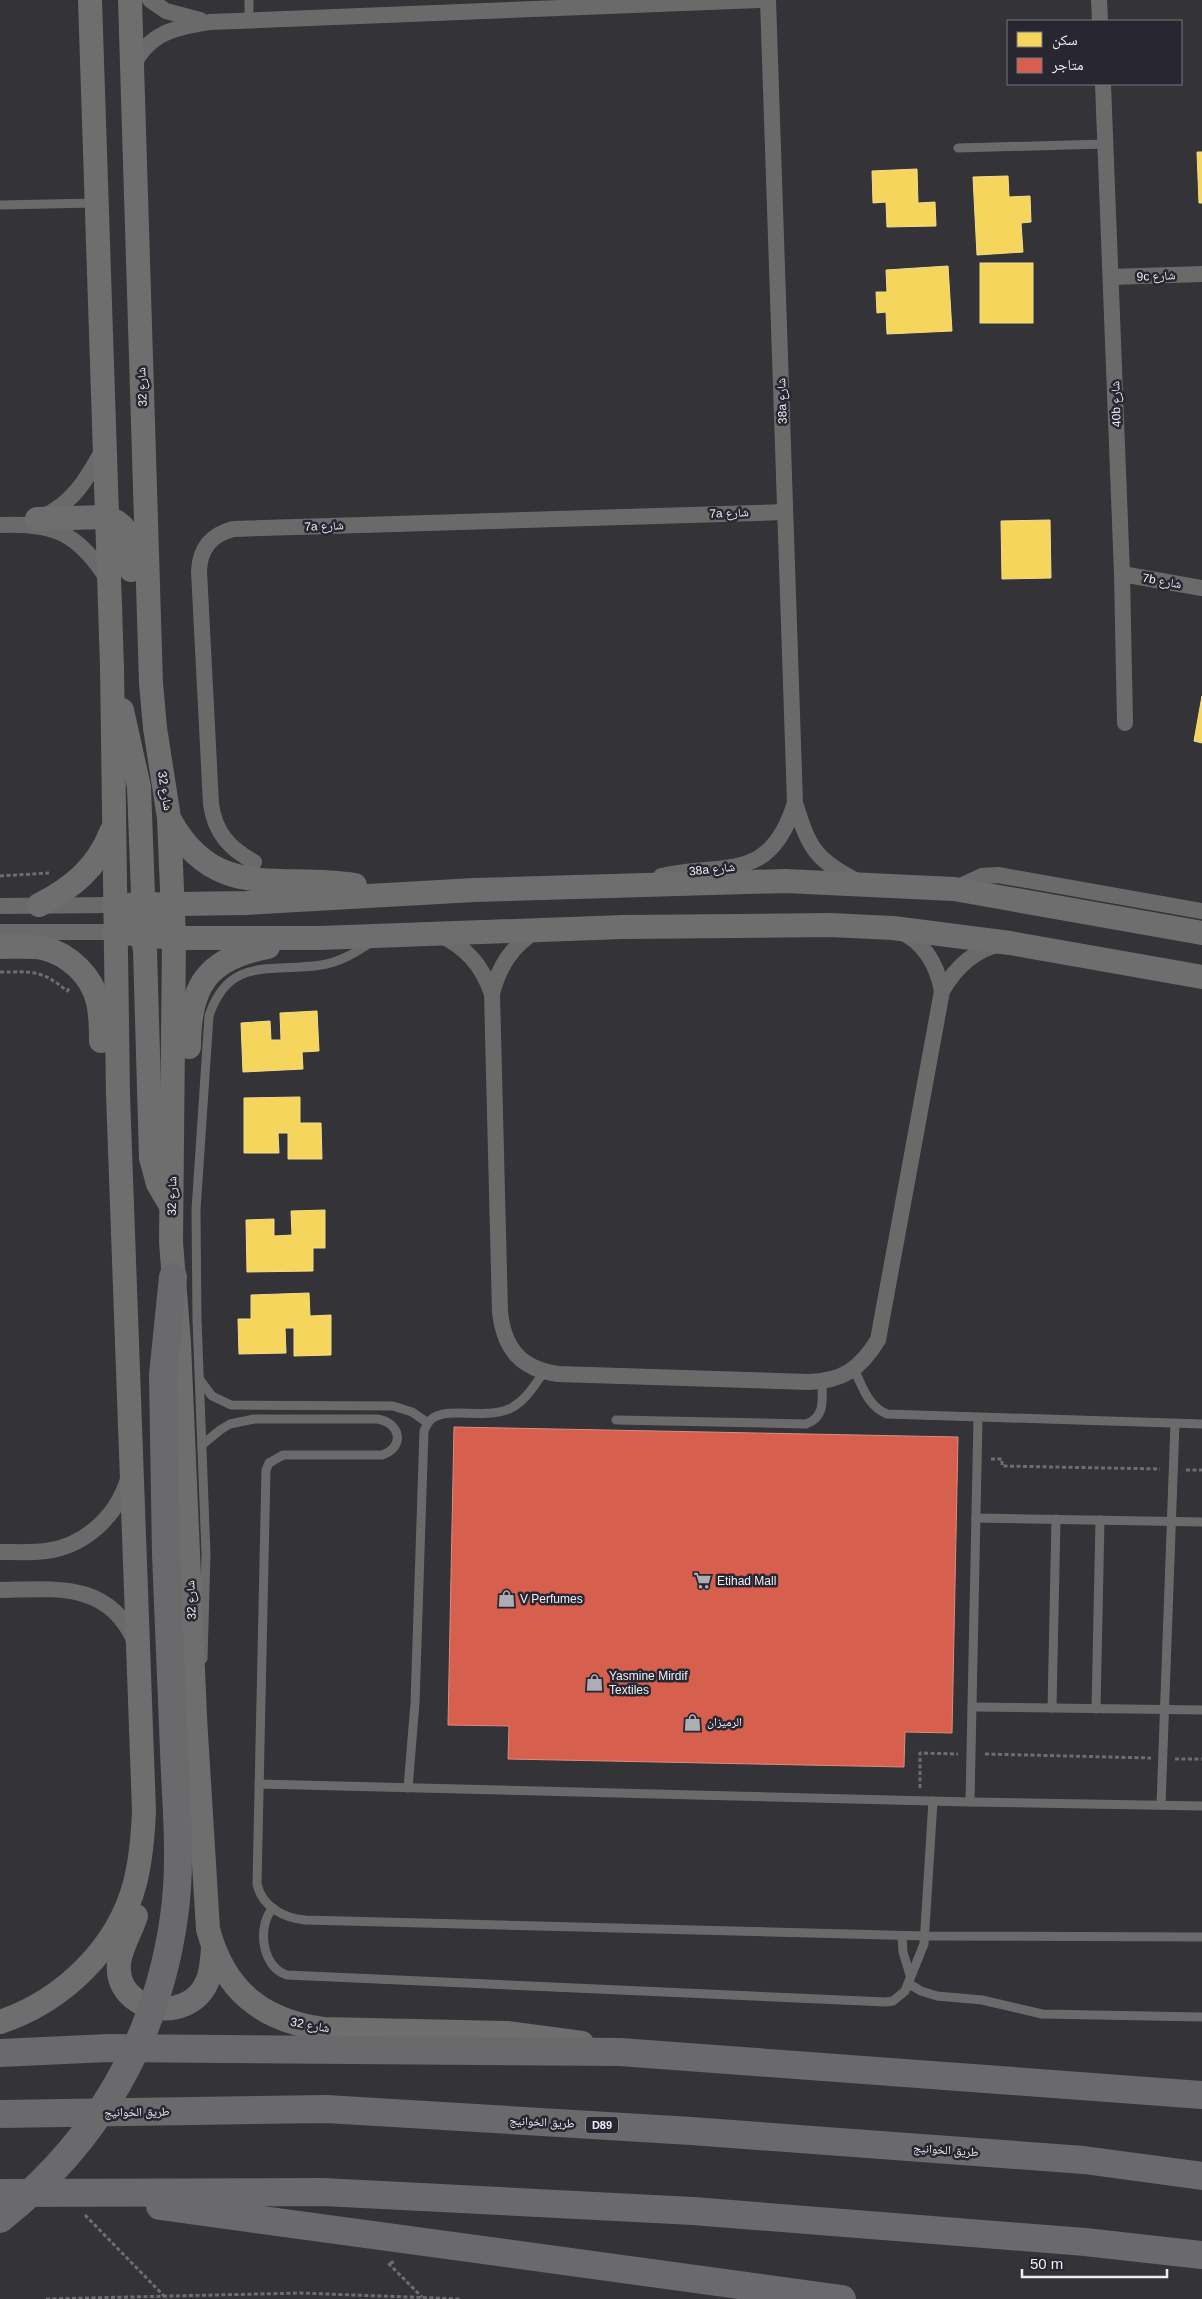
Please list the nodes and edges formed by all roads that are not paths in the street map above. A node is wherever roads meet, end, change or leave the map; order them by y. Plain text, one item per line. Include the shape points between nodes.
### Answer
1 (90, 0) edge
2 (130, 0) edge
3 (150, 0) edge
4 (249, 0) edge
5 (759, 0) edge
6 (768, 0) edge
7 (1099, 0) edge
8 (644, 2) edge
9 (249, 20) junction
10 (1100, 20) edge
11 (210, 22) junction
12 (132, 70) junction
13 (1103, 85) edge
14 (1105, 144) junction
15 (958, 148) dead end
16 (95, 203) junction
17 (0, 205) edge
18 (1202, 274) edge
19 (1111, 277) junction
20 (105, 446) junction
21 (786, 512) junction
22 (106, 517) junction
23 (17, 523) edge
24 (1122, 574) junction
25 (108, 580) junction
26 (1202, 588) edge
27 (112, 667) junction
28 (150, 683) junction
29 (1125, 723) dead end
30 (795, 802) junction
31 (170, 818) junction
32 (114, 826) junction
33 (254, 862) dead end
34 (864, 885) junction
35 (628, 886) junction
36 (954, 889) junction
37 (398, 894) junction
38 (39, 905) junction
39 (114, 905) junction
40 (146, 905) junction
41 (173, 905) junction
42 (0, 906) edge
43 (1202, 911) edge
44 (893, 928) junction
45 (536, 931) junction
46 (0, 932) edge
47 (114, 932) junction
48 (1202, 933) edge
49 (436, 934) junction
50 (142, 935) junction
51 (380, 936) junction
52 (174, 938) junction
53 (319, 938) junction
54 (1010, 943) junction
55 (0, 947) edge
56 (1202, 977) edge
57 (942, 991) junction
58 (492, 994) junction
59 (118, 1095) junction
60 (174, 1115) junction
61 (172, 1207) junction
62 (173, 1277) junction
63 (854, 1369) junction
64 (544, 1372) junction
65 (200, 1379) junction
66 (822, 1382) junction
67 (978, 1418) junction
68 (616, 1420) dead end
69 (428, 1423) junction
70 (1175, 1423) junction
71 (1202, 1424) edge
72 (202, 1445) junction
73 (131, 1470) junction
74 (976, 1518) junction
75 (1056, 1519) junction
76 (1100, 1520) junction
77 (1171, 1521) junction
78 (1202, 1522) edge
79 (0, 1552) edge
80 (0, 1590) edge
81 (138, 1648) junction
82 (972, 1707) junction
83 (1052, 1708) junction
84 (1096, 1709) junction
85 (1164, 1710) junction
86 (1202, 1710) edge
87 (195, 1717) junction
88 (259, 1784) junction
89 (408, 1788) junction
90 (934, 1802) junction
91 (970, 1802) junction
92 (1161, 1805) junction
93 (1202, 1806) edge
94 (142, 1848) junction
95 (273, 1908) junction
96 (902, 1936) junction
97 (925, 1936) junction
98 (1202, 1937) edge
99 (213, 1948) junction
100 (909, 1980) junction
101 (1202, 2017) edge
102 (0, 2022) edge
103 (620, 2052) junction
104 (0, 2053) edge
105 (1202, 2095) edge
106 (0, 2114) edge
107 (1084, 2160) junction
108 (1202, 2160) edge
109 (1202, 2176) edge
110 (62, 2192) junction
111 (0, 2193) edge
112 (0, 2219) edge
113 (1202, 2255) edge
114 (842, 2299) edge

1 - 16 street
2 - 12 street, شارع 32
3 - 11 street via 166,11
4 - 9 lane
5 - 8 street
6 - 21 street, 38a شارع
7 - 10 street
8 - 9 street
9 - 11 street
11 - 12 street via 180,27 156,38 137,58
12 - 28 street, شارع 32
13 - 14 street, 40b شارع
14 - 15 lane
14 - 19 street, 40b شارع
16 - 17 lane
16 - 20 street
18 - 19 street, 9c شارع
19 - 24 street, 40b شارع
20 - 22 street
20 - 23 street via 80,489 60,507
21 - 30 street, 38a شارع
21 - 33 street, 7a شارع via 233,529 211,538 199,559 211,804 222,836 239,854
22 - 23 street
22 - 25 street
22 - 28 street via 121,524 130,539 134,642
23 - 25 street via 65,534 89,552
24 - 26 street, 7b شارع
24 - 29 street, 40b شارع
25 - 27 street
27 - 32 street
27 - 40 street via 139,786
28 - 31 street, شارع 32
30 - 34 street, 38a شارع via 811,847 833,868
30 - 35 street, 38a شارع via 783,833 762,856 749,863 672,874
31 - 37 street via 178,834 202,860 233,876 350,884
31 - 41 street, شارع 32
32 - 38 street via 98,860 85,874 72,886
32 - 39 street
34 - 35 street via 775,881
34 - 36 street
35 - 37 street
36 - 43 street via 982,876 998,875
36 - 48 street
37 - 41 street
38 - 39 street
38 - 42 street
39 - 40 street
39 - 47 street
39 - 50 street via 131,917
40 - 41 street
40 - 52 street via 157,923
41 - 52 street, شارع 32
44 - 45 street via 830,925
44 - 54 street
44 - 57 street via 906,934 927,953 940,978
45 - 49 street
45 - 58 street via 507,957
46 - 47 street
47 - 50 street
47 - 59 street
49 - 51 street
49 - 58 street via 462,947 472,957 481,968
50 - 52 street
50 - 61 street via 151,1158 158,1184
51 - 53 street
51 - 65 lane via 352,955 332,963 246,972 229,982 213,1003 207,1029 196,1210
52 - 53 street
52 - 60 street, شارع 32
53 - 60 street via 245,951 230,957 205,979 191,1009 188,1081
54 - 56 street
54 - 57 street via 969,958
55 - 59 street via 42,948 58,954 84,973 98,1002 103,1060
57 - 63 street via 883,1321 878,1340
58 - 64 street via 502,1325 505,1338 516,1354 530,1367
59 - 73 street
60 - 61 street, شارع 32
61 - 62 street, شارع 32
62 - 87 street, شارع 32 via 179,1343
62 - 112 highway, bridge via 163,1375 166,1554 178,1860 175,1915 165,1970 148,2022 125,2072 96,2120 62,2163
63 - 66 street via 839,1378
63 - 67 lane via 871,1403 888,1414
64 - 66 street
64 - 69 lane via 523,1400 503,1412 440,1415
65 - 69 lane via 212,1396 231,1405 393,1406 412,1412
65 - 72 lane
66 - 68 lane via 822,1411 806,1424
67 - 70 lane
67 - 74 lane
69 - 89 lane via 424,1431
70 - 71 lane
70 - 77 lane
72 - 87 lane via 206,1554 204,1638
72 - 88 lane via 230,1424 254,1419 377,1419 392,1424 396,1431 395,1446 382,1455 291,1454 275,1458 266,1470
73 - 79 street via 116,1508 86,1536 67,1546 47,1551
73 - 81 street
74 - 75 lane
74 - 82 lane
75 - 76 lane
75 - 83 lane
76 - 77 lane
76 - 84 lane
77 - 78 lane
77 - 85 lane
80 - 81 street via 69,1590 88,1594 119,1615
81 - 94 street via 144,1811
82 - 83 lane
82 - 91 lane
83 - 84 lane
84 - 85 lane
85 - 86 lane
85 - 92 lane
87 - 99 street, شارع 32 via 206,1911
88 - 89 lane
88 - 95 lane via 257,1884 262,1898
89 - 90 lane
90 - 91 lane
90 - 97 lane
91 - 92 lane
92 - 93 lane
94 - 99 street via 140,1901 119,1964 127,1990 149,2007 176,2008 189,2003 207,1982
94 - 102 street via 135,1884 122,1918 102,1949 78,1977 49,2000
95 - 96 lane via 288,1917 305,1920
95 - 100 lane via 265,1920 265,1953 270,1965 287,1975 886,2002 900,1997
96 - 97 lane
96 - 100 lane
97 - 98 lane
97 - 100 lane via 919,1960
99 - 103 street, شارع 32 via 223,1969 255,2005 299,2025 323,2029 536,2036
100 - 101 lane via 921,1991 937,1996 982,2000 1042,2014
103 - 104 highway via 108,2048
103 - 105 highway
106 - 107 highway, طريق الخوانيج / D89 via 326,2109 691,2130
107 - 108 highway
107 - 109 highway, طريق الخوانيج / D89
110 - 111 highway
110 - 113 highway via 323,2192 693,2211 1085,2242
110 - 114 highway

